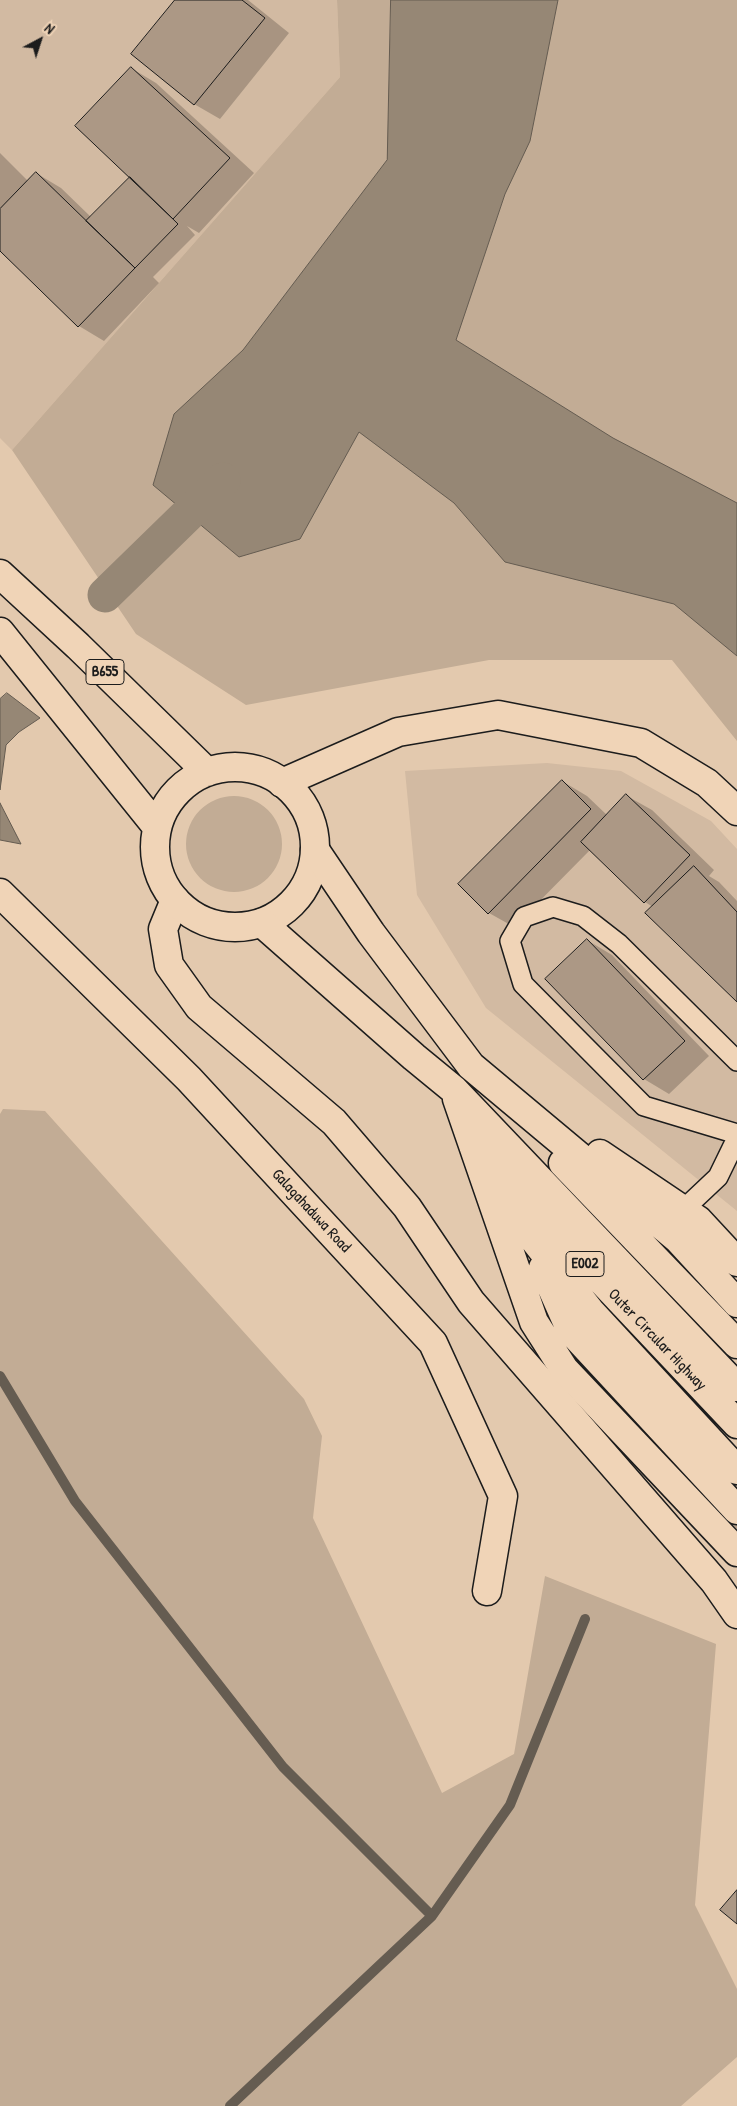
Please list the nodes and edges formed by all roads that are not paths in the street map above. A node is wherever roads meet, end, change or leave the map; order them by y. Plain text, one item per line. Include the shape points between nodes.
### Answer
1 (0, 574) edge
2 (0, 632) edge
3 (207, 772) junction
4 (282, 783) junction
5 (737, 811) edge
6 (157, 827) junction
7 (315, 850) junction
8 (0, 893) edge
9 (174, 900) junction
10 (262, 923) junction
11 (737, 1061) edge
12 (471, 1066) junction
13 (453, 1089) junction
14 (737, 1134) edge
15 (737, 1138) edge
16 (497, 1170) junction
17 (683, 1210) junction
18 (525, 1228) junction
19 (737, 1262) edge
20 (737, 1303) edge
21 (737, 1344) edge
22 (737, 1387) edge
23 (737, 1424) edge
24 (737, 1470) edge
25 (737, 1510) edge
26 (737, 1552) edge
27 (487, 1591) dead end
28 (737, 1614) edge

1 - 3 main road, B655
2 - 6 main road
3 - 4 main road via 233,767 259,771
3 - 6 main road via 185,784 167,803
4 - 5 main road via 398,732 498,715 641,743 707,783
4 - 7 main road via 300,801 312,824
6 - 9 main road via 154,853 160,878
7 - 10 main road via 311,873 300,895 283,912
7 - 12 main road via 371,933
8 - 27 main road, Galagahaduwa Road via 189,1079 433,1343 503,1496
9 - 10 main road via 192,916 215,925 238,928
9 - 28 main road via 163,930 169,965 199,1007 334,1122 407,1207 471,1302 714,1581
10 - 13 main road
11 - 14 lane via 619,944 583,916 553,907 524,917 510,940 523,984 644,1106
12 - 17 main road
12 - 20 main road via 678,1238
12 - 21 main road
13 - 16 main road, Outer Circular Highway / E002
13 - 22 main road
13 - 26 main road via 534,1322 564,1370
15 - 17 lane via 718,1177
16 - 18 main road
16 - 23 main road, Outer Circular Highway / E002
17 - 19 main road via 698,1220
18 - 24 main road via 590,1311
18 - 25 main road via 571,1331

